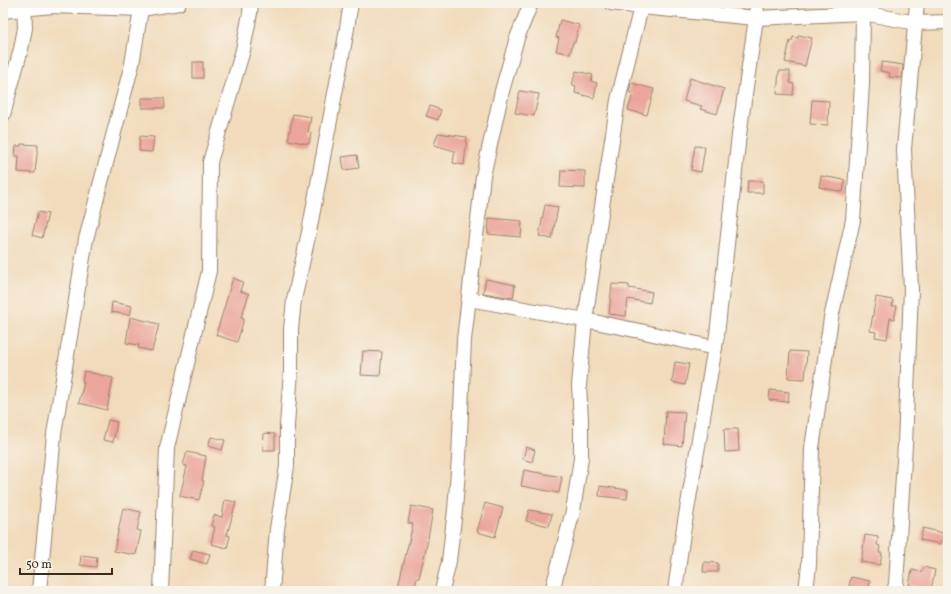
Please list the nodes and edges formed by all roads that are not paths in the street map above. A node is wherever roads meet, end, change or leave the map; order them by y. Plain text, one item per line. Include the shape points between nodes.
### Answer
1 (179, 3) edge
2 (250, 3) edge
3 (351, 3) edge
4 (531, 3) edge
5 (611, 3) edge
6 (757, 3) edge
7 (917, 3) edge
8 (642, 5) edge
9 (24, 6) edge
10 (141, 6) edge
11 (863, 8) edge
12 (3, 11) edge
13 (756, 18) junction
14 (948, 22) edge
15 (916, 23) junction
16 (3, 116) edge
17 (469, 299) junction
18 (585, 320) junction
19 (715, 348) junction
20 (39, 591) edge
21 (160, 591) edge
22 (272, 591) edge
23 (442, 591) edge
24 (552, 591) edge
25 (675, 591) edge
26 (806, 591) edge
27 (894, 591) edge

1 - 10 street
2 - 21 street via 244,50 210,162 209,271 167,448
3 - 22 street via 294,300 287,425 288,466 277,529
4 - 17 street via 502,91 483,176
5 - 8 street
6 - 13 street
7 - 15 street
8 - 13 street
8 - 18 street via 618,100
9 - 10 street
9 - 12 street
9 - 16 street via 25,28 21,49
10 - 20 street via 132,64 86,239 54,434
11 - 13 street
11 - 15 street
11 - 26 street via 862,85 853,220 831,318 812,448
13 - 19 street via 739,135
14 - 15 street
15 - 27 street via 904,149 911,289 905,445
17 - 18 street
17 - 23 street via 464,340 455,510 449,561
18 - 19 street
18 - 24 street via 579,385 581,458 573,511
19 - 25 street via 682,533

